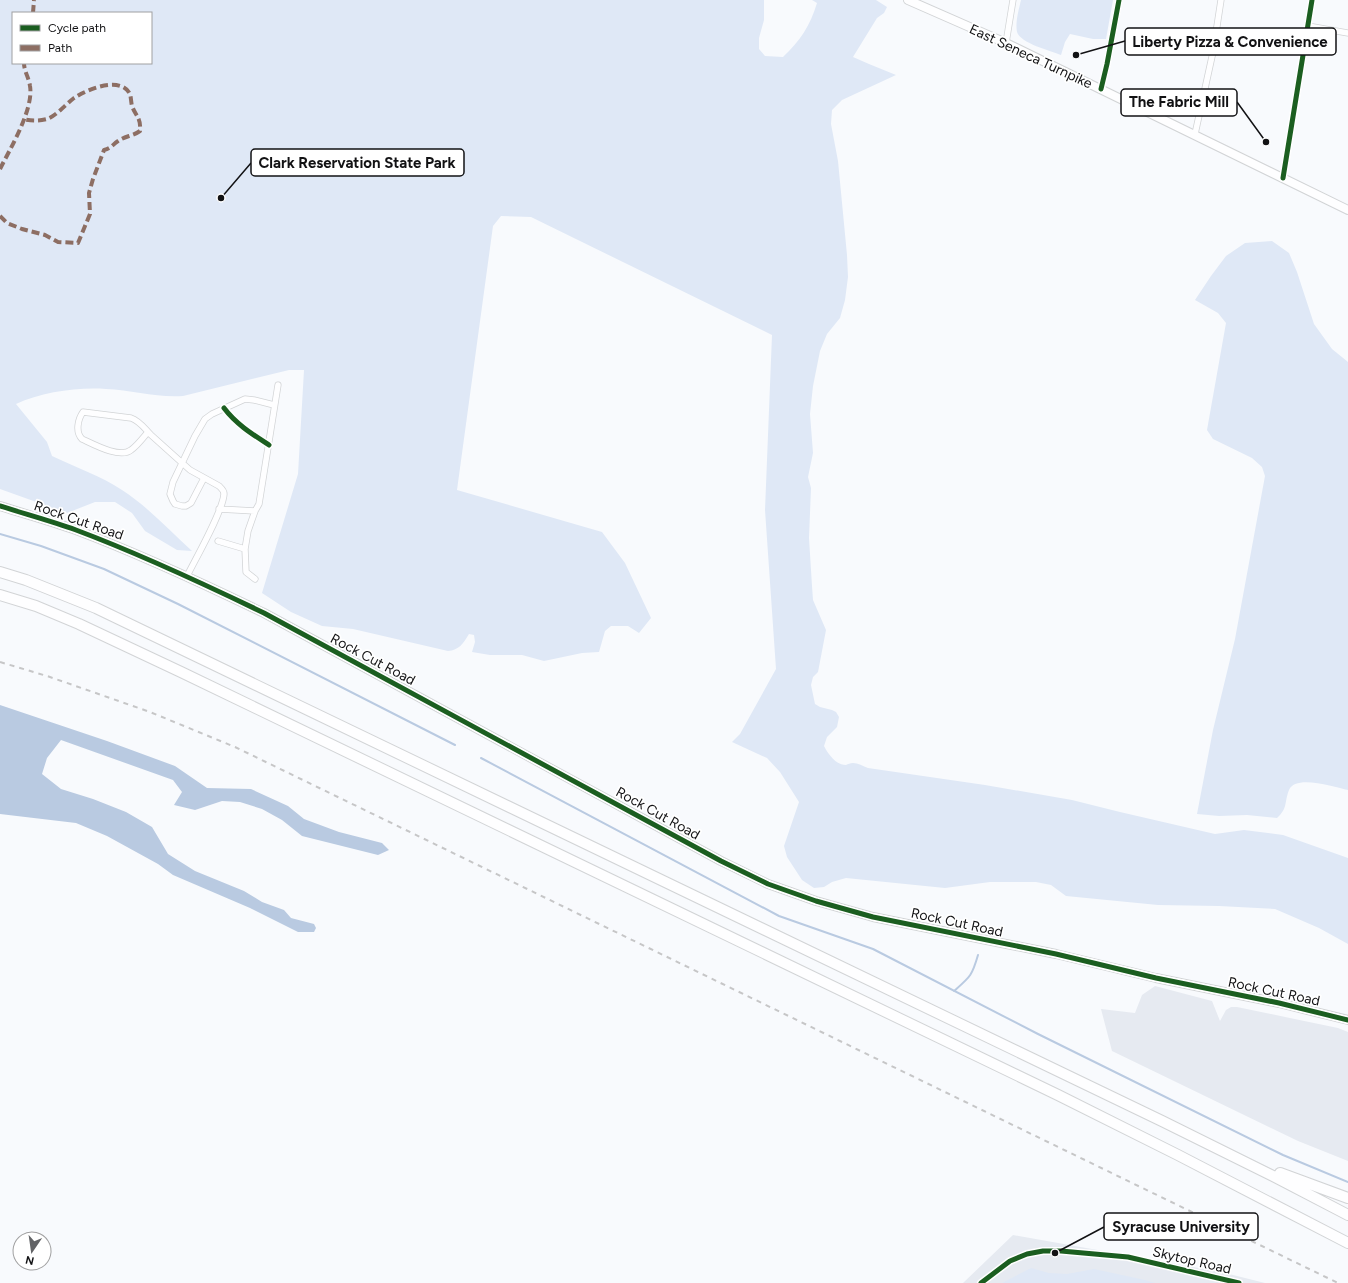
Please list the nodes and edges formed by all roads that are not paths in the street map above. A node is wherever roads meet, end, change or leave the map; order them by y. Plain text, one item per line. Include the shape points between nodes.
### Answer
1 (908, 0) edge
2 (1013, 0) edge
3 (1119, 0) edge
4 (1221, 0) edge
5 (1312, 0) edge
6 (1308, 26) junction
7 (1348, 32) edge
8 (1006, 43) junction
9 (1101, 89) junction
10 (1195, 134) junction
11 (1283, 178) junction
12 (1348, 210) edge
13 (278, 385) dead end
14 (274, 406) junction
15 (224, 408) junction
16 (148, 432) junction
17 (269, 445) junction
18 (182, 464) junction
19 (204, 478) junction
20 (0, 506) edge
21 (219, 509) junction
22 (255, 511) junction
23 (218, 541) dead end
24 (245, 550) junction
25 (0, 572) edge
26 (187, 576) junction
27 (255, 579) dead end
28 (0, 595) edge
29 (1348, 1020) edge
30 (1183, 1132) junction
31 (1348, 1198) edge
32 (1348, 1215) edge
33 (1348, 1243) edge
34 (981, 1283) edge
35 (1239, 1283) edge

1 - 8 street, East Seneca Turnpike
2 - 8 street
3 - 9 street
4 - 10 street via 1213,52
5 - 6 street
6 - 7 street
6 - 11 street
8 - 9 street, East Seneca Turnpike
9 - 10 street, East Seneca Turnpike
10 - 11 street, East Seneca Turnpike
11 - 12 street, East Seneca Turnpike
13 - 14 street
14 - 15 street via 246,399
14 - 17 street
15 - 17 street via 246,430
15 - 18 street via 206,419
16 - 16 street via 132,418 83,412 77,432 82,439 120,453 132,450
16 - 18 street
17 - 22 street via 259,504
18 - 19 street
18 - 19 street via 170,490 175,504 186,506 191,502
19 - 21 street via 223,490
20 - 26 street, Rock Cut Road via 75,530
21 - 22 street
21 - 26 street
22 - 24 street
23 - 24 street
24 - 27 street via 246,572
25 - 30 highway via 96,608
26 - 29 street, Rock Cut Road via 264,613 721,861 768,884 873,917 1056,954
28 - 33 highway via 80,624 463,808 1058,1095
30 - 31 highway
30 - 32 highway
34 - 35 street, Skytop Road via 1010,1261 1043,1251 1128,1258

